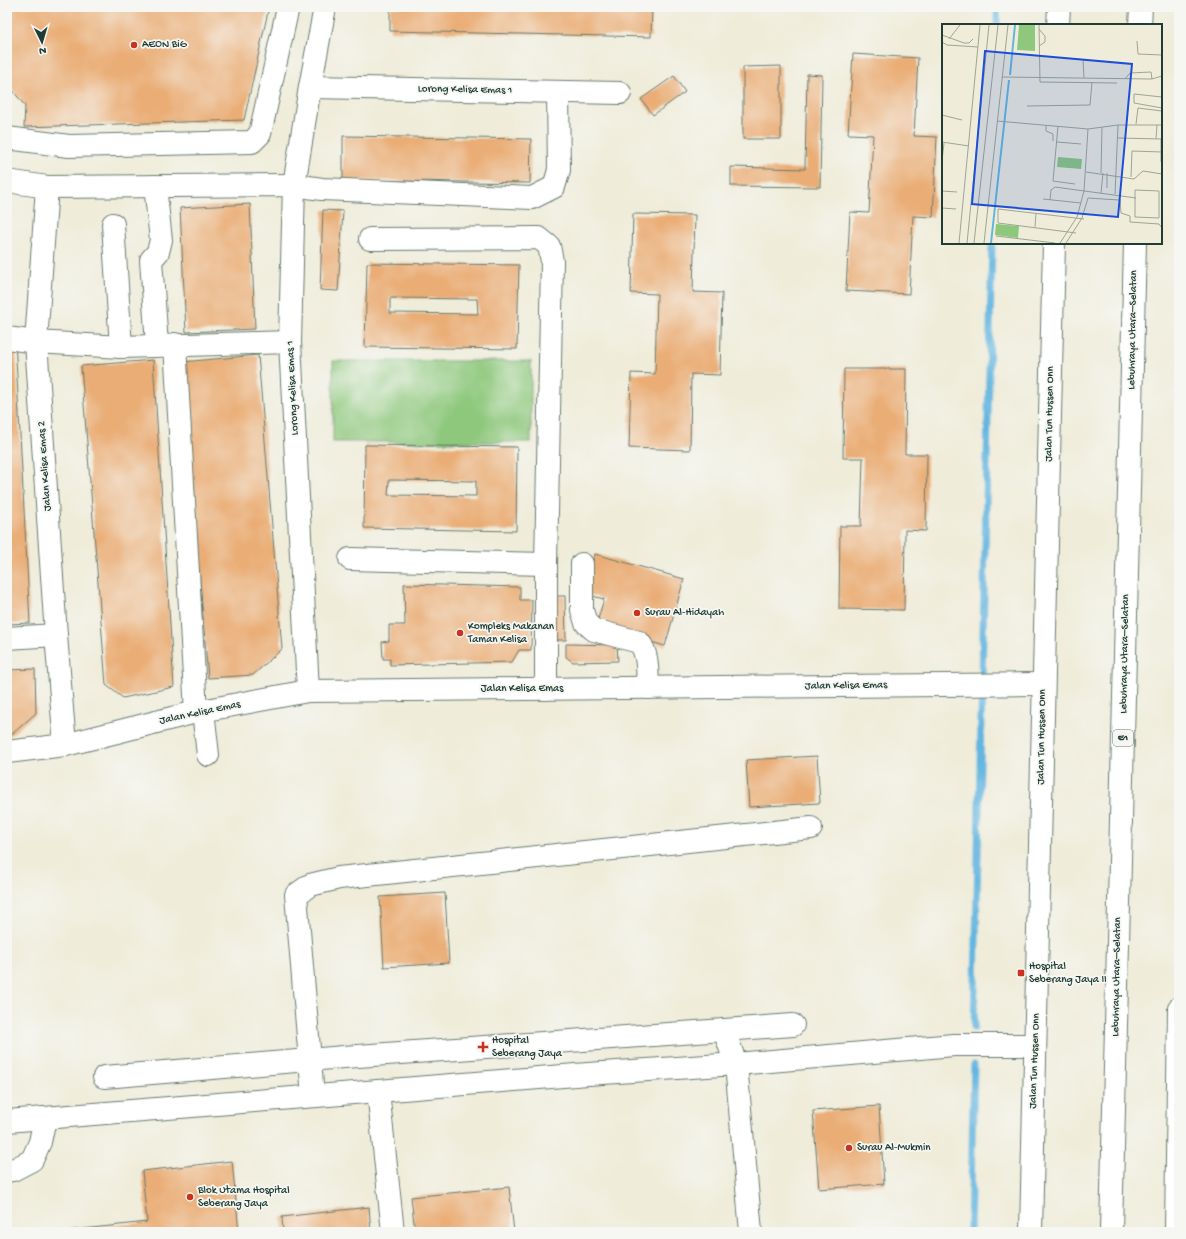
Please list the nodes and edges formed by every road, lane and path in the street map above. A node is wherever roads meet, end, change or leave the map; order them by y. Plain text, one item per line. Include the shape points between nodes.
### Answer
1 (288, 7) edge
2 (326, 7) edge
3 (1059, 7) edge
4 (1141, 7) edge
5 (1058, 24) edge
6 (1140, 24) edge
7 (310, 87) junction
8 (558, 92) junction
9 (620, 93) dead end
10 (7, 138) edge
11 (7, 181) edge
12 (294, 185) junction
13 (155, 186) junction
14 (47, 187) junction
15 (113, 224) dead end
16 (370, 239) dead end
17 (1054, 244) edge
18 (1135, 244) edge
19 (7, 338) edge
20 (36, 342) junction
21 (290, 342) junction
22 (166, 345) junction
23 (121, 347) junction
24 (350, 559) dead end
25 (546, 564) junction
26 (582, 564) dead end
27 (56, 635) junction
28 (7, 638) edge
29 (1043, 684) junction
30 (648, 688) junction
31 (546, 689) junction
32 (308, 691) junction
33 (199, 712) junction
34 (65, 745) junction
35 (7, 752) edge
36 (208, 755) dead end
37 (811, 828) dead end
38 (1179, 1008) edge
39 (793, 1025) dead end
40 (724, 1030) junction
41 (1035, 1045) junction
42 (311, 1060) junction
43 (736, 1064) junction
44 (104, 1077) dead end
45 (378, 1091) junction
46 (313, 1096) junction
47 (45, 1118) junction
48 (7, 1121) edge
49 (7, 1171) edge
50 (392, 1232) edge
51 (751, 1232) edge
52 (1031, 1232) edge
53 (1111, 1232) edge
54 (1176, 1232) edge

1 - 10 main road via 260,134 252,142 69,146
2 - 7 main road, Lorong Kelisa Emas 1
3 - 5 main road
4 - 6 main road
7 - 8 main road, Lorong Kelisa Emas 1
7 - 12 main road, Lorong Kelisa Emas 1
8 - 9 main road, Lorong Kelisa Emas 1
8 - 12 main road via 559,170 554,187 532,198 322,189
11 - 14 main road
12 - 13 main road
12 - 21 main road, Lorong Kelisa Emas 1
13 - 14 main road
13 - 22 main road via 161,240 158,252 150,260
14 - 20 main road, Jalan Kelisa Emas 2
15 - 23 main road
16 - 25 main road via 539,238 549,246 552,260
17 - 29 main road, Jalan Tun Hussen Onn
18 - 53 main road, Lebuhraya Utara–Selatan / E1
19 - 20 main road
20 - 23 main road
20 - 27 main road, Jalan Kelisa Emas 2
21 - 22 main road
21 - 32 main road, Lorong Kelisa Emas 1
22 - 23 main road
22 - 33 main road
24 - 25 main road
25 - 31 main road
26 - 30 main road via 582,610 586,623 594,630 639,642 644,648
27 - 28 main road
27 - 34 main road, Jalan Kelisa Emas 2
29 - 30 main road, Jalan Kelisa Emas
29 - 41 main road, Jalan Tun Hussen Onn
30 - 31 main road, Jalan Kelisa Emas
31 - 32 main road, Jalan Kelisa Emas
32 - 33 main road, Jalan Kelisa Emas
33 - 34 main road, Jalan Kelisa Emas
33 - 36 main road
34 - 35 main road, Jalan Kelisa Emas
37 - 42 main road via 339,878 310,885 296,895
38 - 54 main road
39 - 40 main road
40 - 42 main road
40 - 43 main road
41 - 43 main road via 954,1045
41 - 52 main road, Jalan Tun Hussen Onn
42 - 44 main road
42 - 46 main road
43 - 45 main road
43 - 51 main road
45 - 46 main road
45 - 50 main road
46 - 47 main road
47 - 48 main road
47 - 49 main road via 40,1142 32,1160

